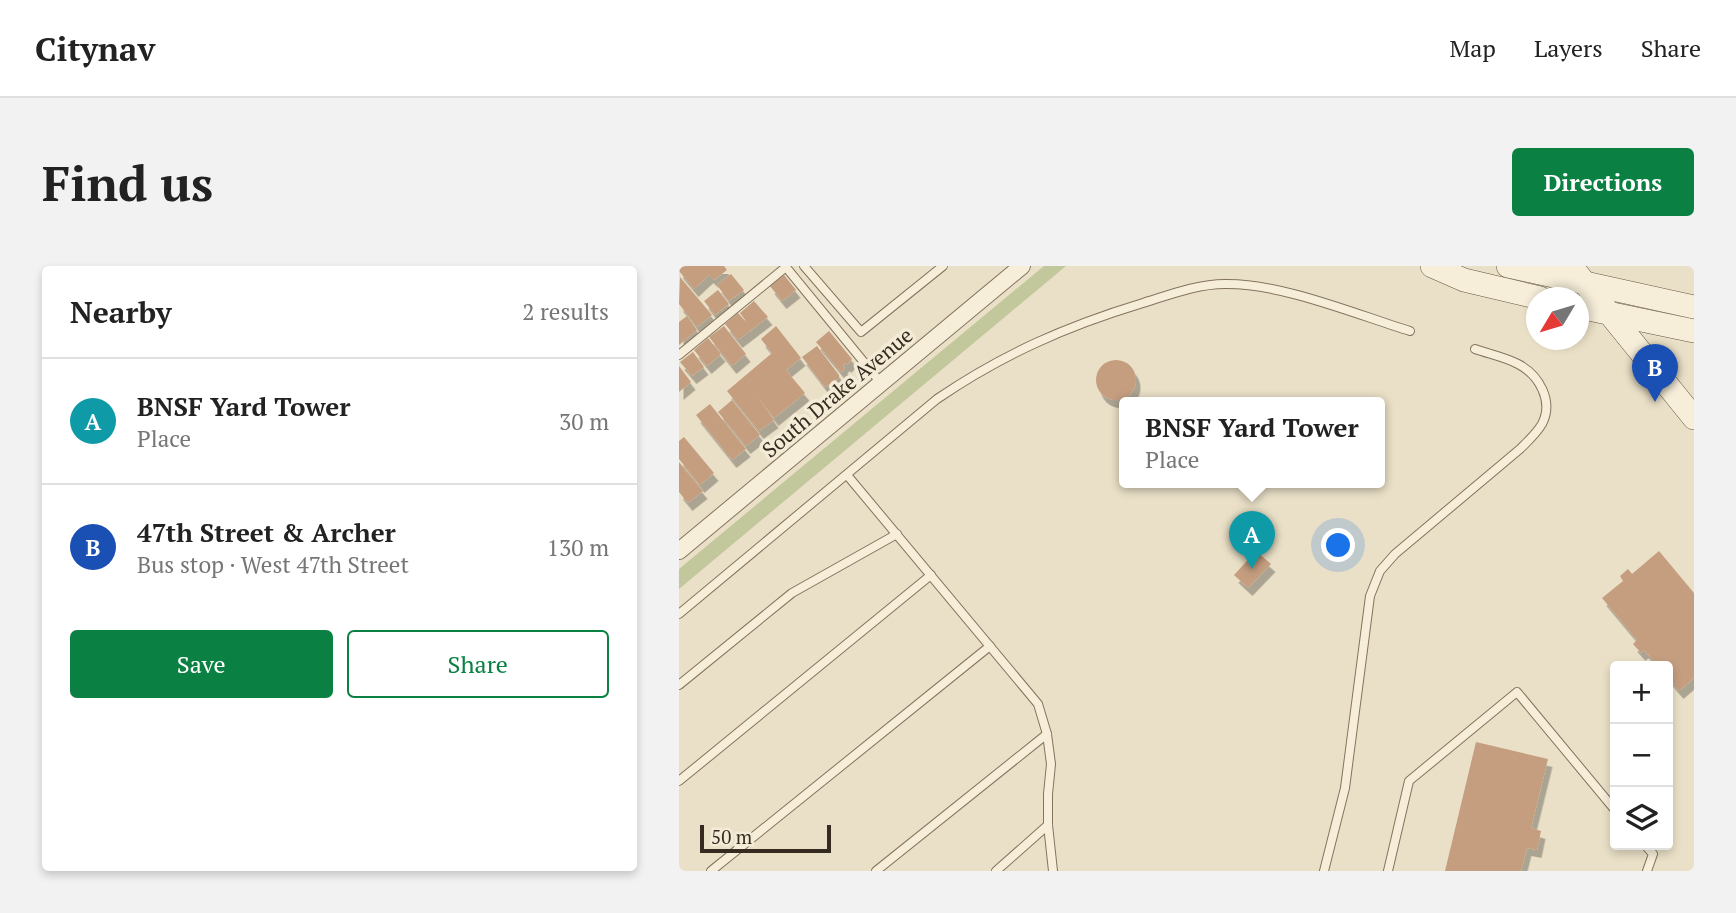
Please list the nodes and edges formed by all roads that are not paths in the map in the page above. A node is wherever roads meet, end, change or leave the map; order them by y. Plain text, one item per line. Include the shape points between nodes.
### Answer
1 (804, 266) edge
2 (943, 266) edge
3 (1022, 266) edge
4 (1437, 266) edge
5 (1508, 266) edge
6 (785, 267) edge
7 (1578, 274) edge
8 (1526, 295) edge
9 (1694, 307) edge
10 (1589, 309) edge
11 (1609, 313) junction
12 (1410, 331) dead end
13 (1694, 331) edge
14 (1475, 349) dead end
15 (679, 355) edge
16 (881, 383) junction
17 (1694, 418) edge
18 (847, 475) junction
19 (897, 534) junction
20 (679, 551) edge
21 (931, 575) junction
22 (679, 614) edge
23 (990, 646) junction
24 (679, 685) edge
25 (1047, 734) junction
26 (679, 781) edge
27 (1610, 804) edge
28 (1048, 825) junction
29 (1649, 850) edge
30 (711, 871) edge
31 (876, 871) edge
32 (996, 871) edge
33 (1053, 871) edge
34 (1324, 871) edge
35 (1388, 871) edge
36 (1647, 871) edge

1 - 2 lane via 861,332
3 - 16 street, South Drake Avenue
4 - 8 main road via 1464,280
5 - 7 main road
6 - 15 lane
6 - 16 lane
7 - 9 main road
7 - 11 main road
10 - 11 main road
11 - 13 main road
11 - 17 main road
12 - 18 lane via 1276,289 1225,284 1184,290 1072,326 979,371 937,399
14 - 34 lane via 1519,364 1534,377 1547,406 1543,421 1520,449 1380,571 1370,596 1345,788
16 - 20 street, South Drake Avenue
18 - 19 lane
18 - 22 lane
19 - 21 lane
19 - 24 lane via 792,593
21 - 23 lane
21 - 26 lane
23 - 25 lane via 1038,704
23 - 30 lane
25 - 28 lane via 1051,764
25 - 31 lane
27 - 35 lane via 1517,692 1409,781
28 - 32 lane
28 - 33 lane
29 - 36 lane via 1653,854

